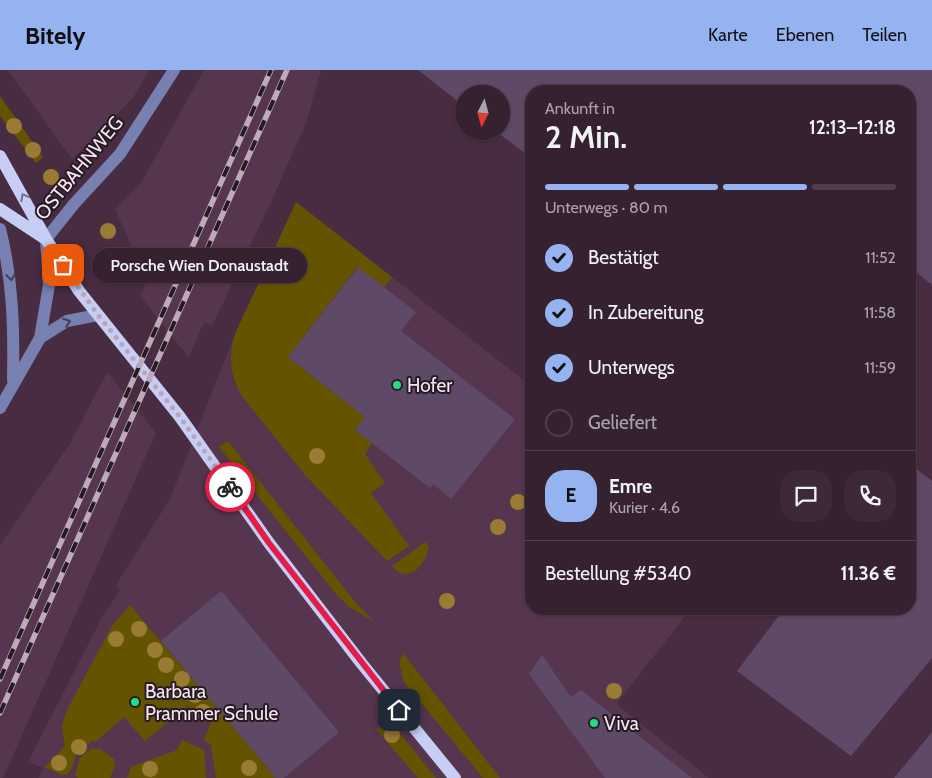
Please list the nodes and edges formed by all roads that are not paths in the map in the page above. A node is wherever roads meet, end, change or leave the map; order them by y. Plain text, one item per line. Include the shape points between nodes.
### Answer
1 (174, 70) edge
2 (0, 156) edge
3 (0, 209) edge
4 (0, 229) edge
5 (46, 239) junction
6 (98, 315) junction
7 (40, 338) junction
8 (13, 382) junction
9 (0, 408) edge
10 (455, 778) edge

1 - 5 street, OSTBAHNWEG via 120,154
5 -> 2 main road
3 - 5 main road
4 -> 8 street via 12,285
5 - 6 main road
5 - 7 street via 49,285
7 -> 6 street via 67,321
6 - 10 main road via 180,417 269,543 362,664
7 - 8 street
8 - 9 street

